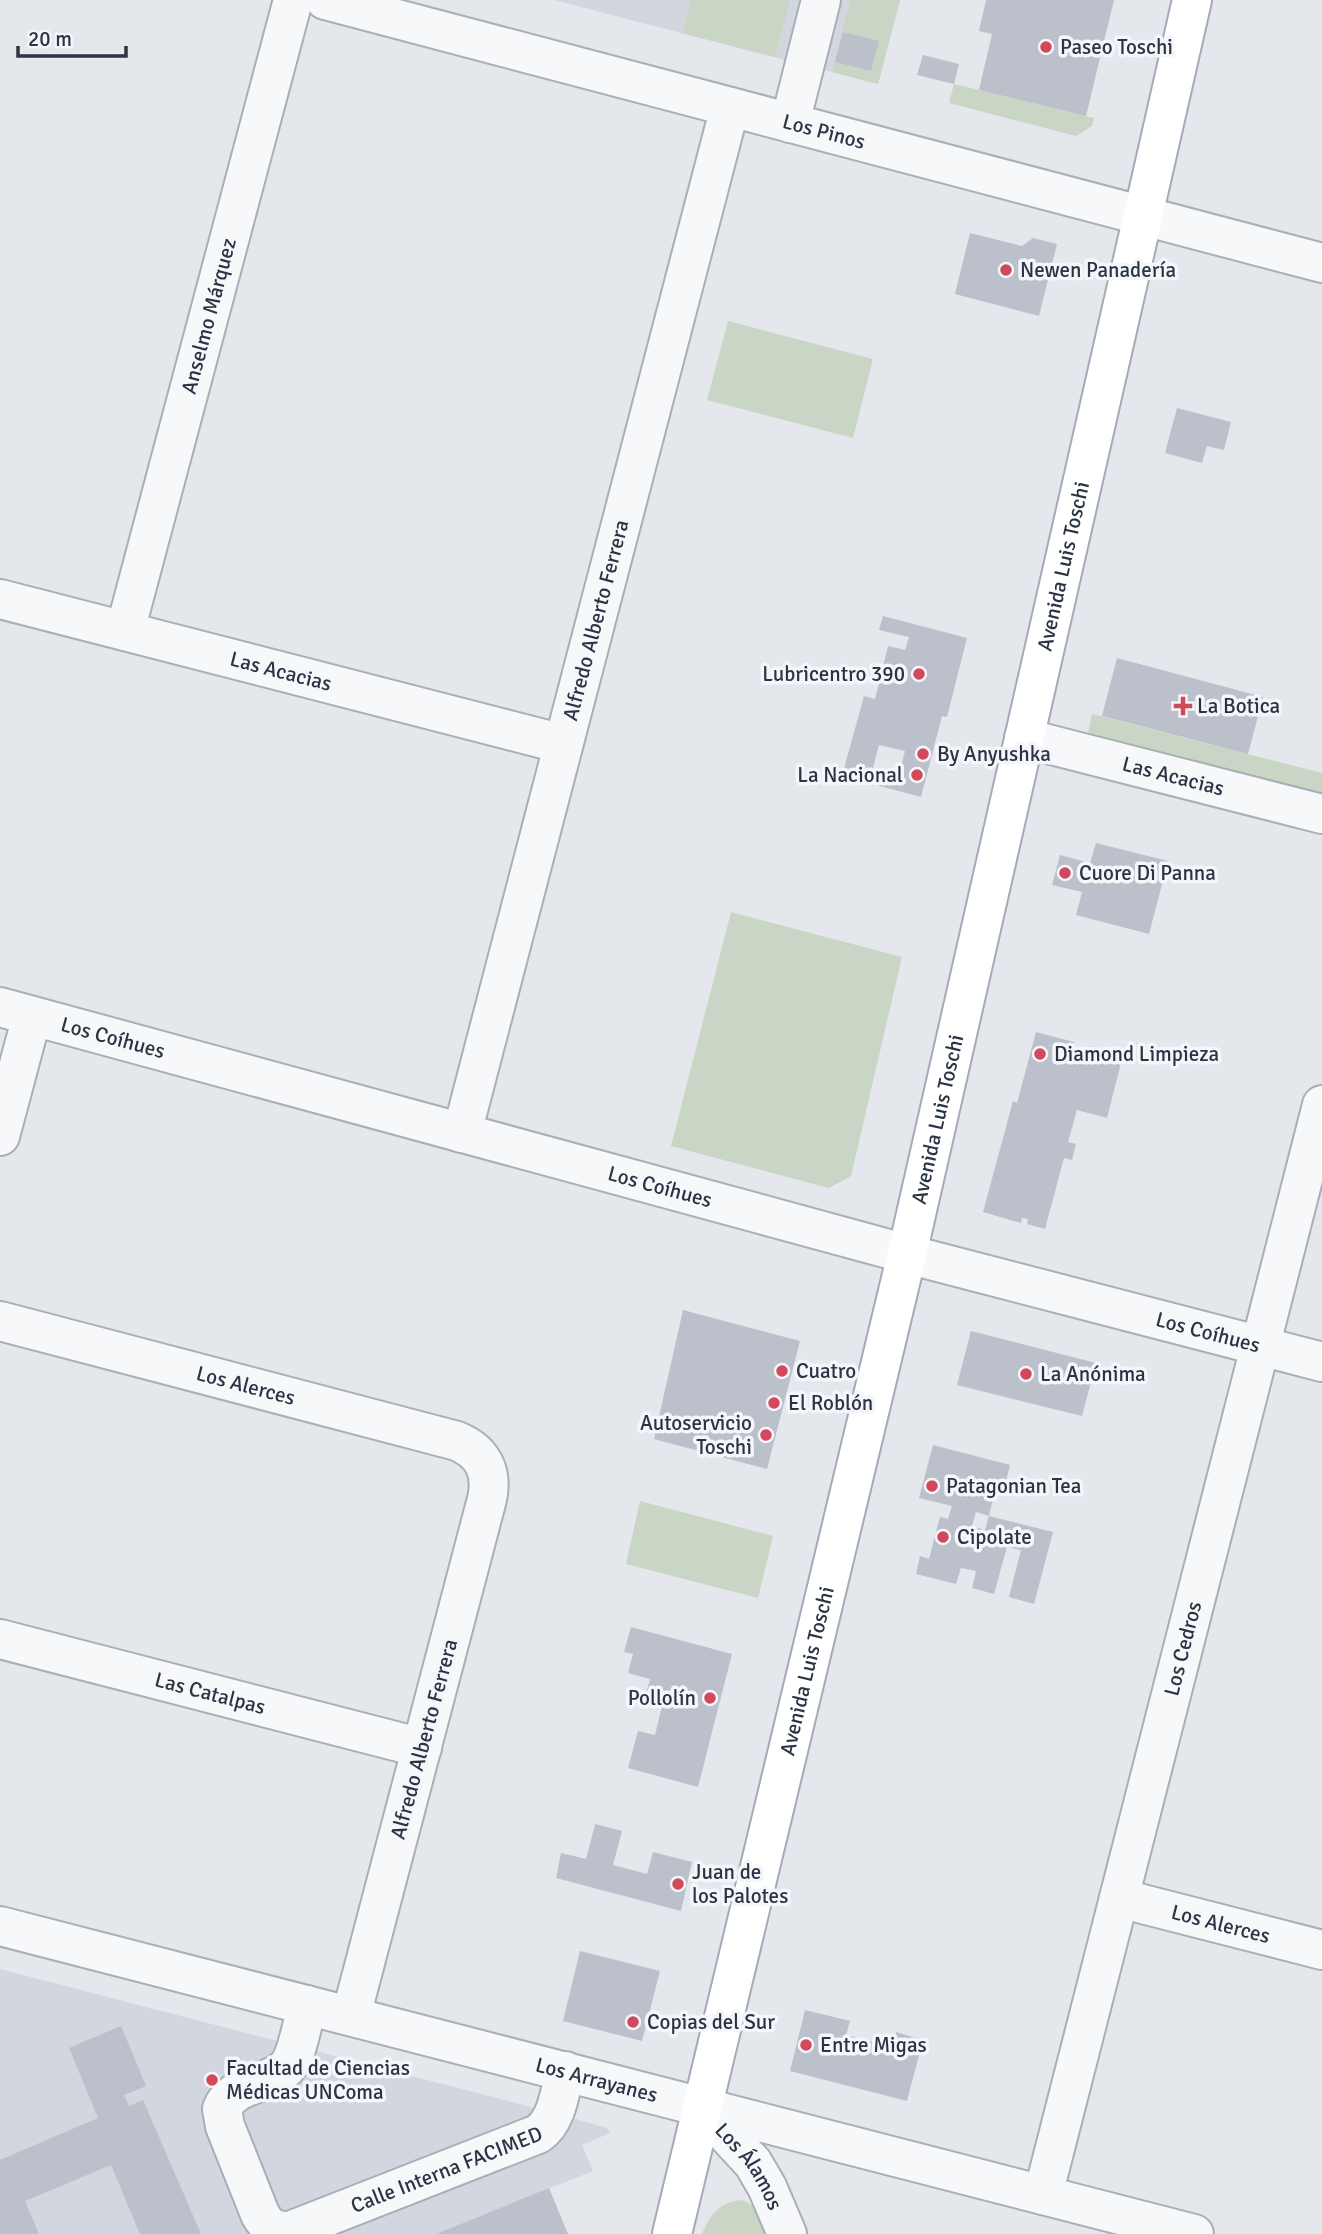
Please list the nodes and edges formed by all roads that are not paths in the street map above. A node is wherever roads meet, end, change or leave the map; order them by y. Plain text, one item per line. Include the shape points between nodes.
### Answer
1 (293, 0) edge
2 (325, 0) edge
3 (821, 0) edge
4 (1192, 0) edge
5 (730, 107) junction
6 (790, 123) junction
7 (1142, 215) junction
8 (1322, 263) edge
9 (0, 599) edge
10 (125, 631) junction
11 (1024, 738) junction
12 (563, 744) junction
13 (1322, 814) edge
14 (16, 1012) edge
15 (1322, 1105) edge
16 (462, 1133) junction
17 (0, 1136) edge
18 (907, 1254) junction
19 (0, 1321) edge
20 (1260, 1346) junction
21 (1322, 1362) edge
22 (484, 1462) joint
23 (0, 1639) edge
24 (422, 1748) junction
25 (1119, 1898) junction
26 (0, 1926) edge
27 (1322, 1950) edge
28 (307, 2005) junction
29 (351, 2016) junction
30 (565, 2071) junction
31 (701, 2106) junction
32 (1043, 2195) junction
33 (672, 2234) edge
34 (787, 2234) edge
35 (1194, 2234) edge

1 - 10 street, Anselmo Márquez
2 - 5 street, Los Pinos
3 - 6 street
4 - 7 main road, Avenida Luis Toschi
5 - 6 street, Los Pinos
5 - 12 street, Alfredo Alberto Ferrera
6 - 7 street, Los Pinos
7 - 8 street, Los Pinos
7 - 11 main road, Avenida Luis Toschi
9 - 10 street, Las Acacias
10 - 12 street, Las Acacias
11 - 13 street, Las Acacias
11 - 18 main road, Avenida Luis Toschi
12 - 16 street, Alfredo Alberto Ferrera
14 - 16 street, Los Coíhues
14 - 17 street
15 - 20 street, Los Cedros
16 - 18 street, Los Coíhues
18 - 20 street, Los Coíhues
18 - 31 main road, Avenida Luis Toschi
19 - 22 street, Los Alerces via 457,1441
20 - 21 street, Los Coíhues
20 - 25 street, Los Cedros
22 - 24 street, Alfredo Alberto Ferrera via 489,1479 487,1499
23 - 24 street, Las Catalpas
24 - 29 street, Alfredo Alberto Ferrera
25 - 27 street, Los Alerces
25 - 32 street, Los Cedros
26 - 28 street, Los Arrayanes
28 - 29 street, Los Arrayanes
28 - 30 street, Calle Interna FACIMED via 288,2067 234,2094 222,2109 260,2214 276,2231 290,2231 538,2134 554,2113
29 - 30 street, Los Arrayanes
30 - 31 street, Los Arrayanes
31 - 32 street, Los Arrayanes
31 - 33 main road, Avenida Luis Toschi
31 - 34 street, Los Álamos via 753,2163
32 - 35 street, Los Arrayanes

